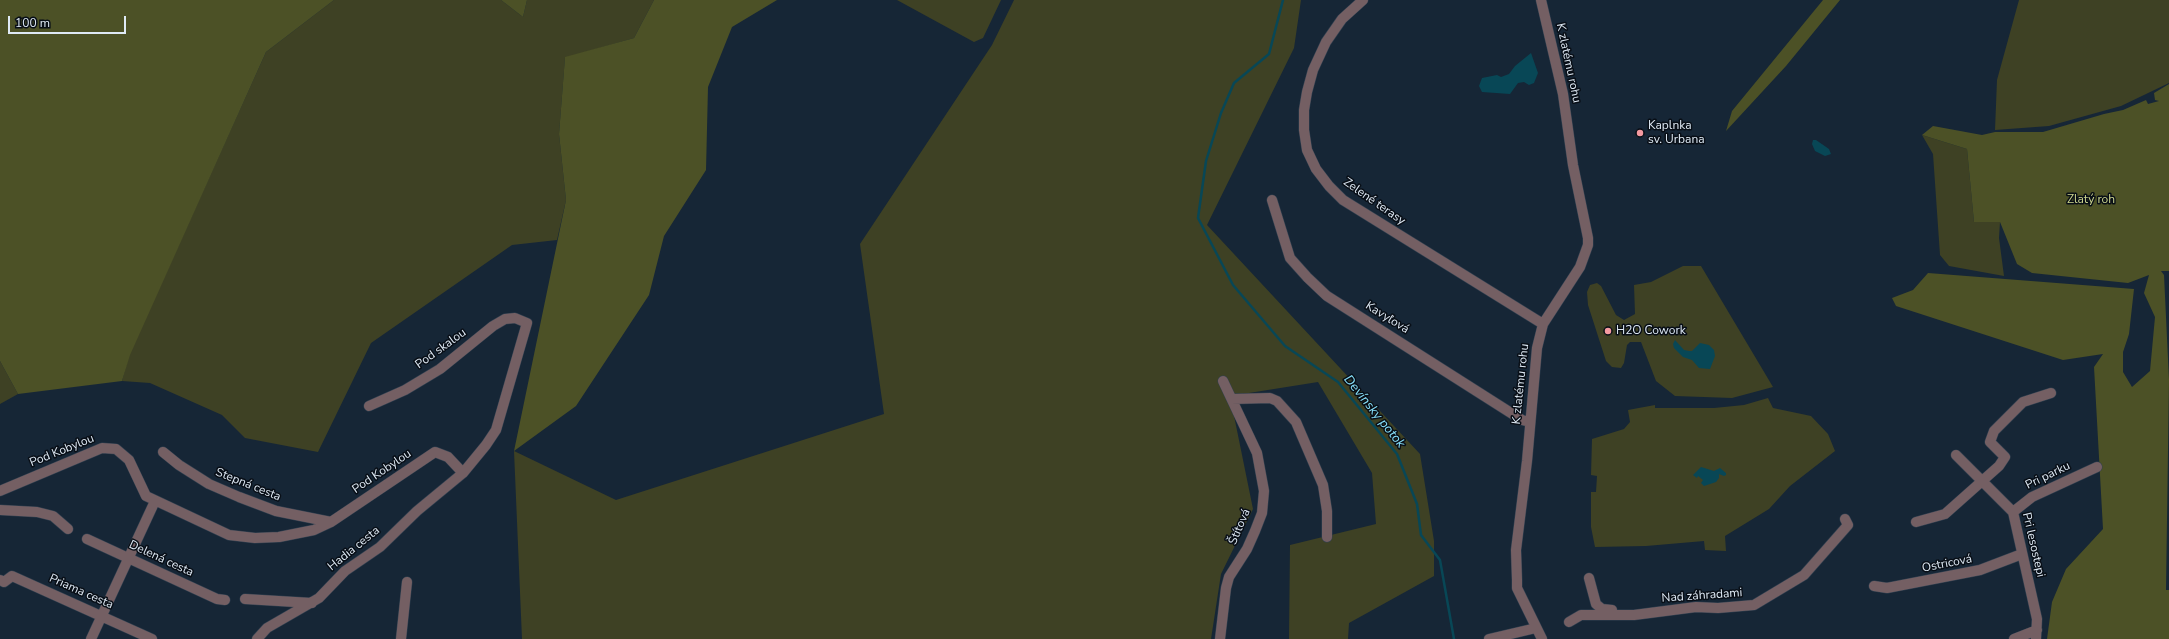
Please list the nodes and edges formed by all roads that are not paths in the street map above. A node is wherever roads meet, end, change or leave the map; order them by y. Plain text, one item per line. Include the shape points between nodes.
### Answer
1 (1363, 0) edge
2 (1540, 0) edge
3 (1272, 200) dead end
4 (1543, 324) junction
5 (1223, 381) dead end
6 (2051, 393) dead end
7 (1232, 399) junction
8 (369, 406) dead end
9 (1530, 422) junction
10 (163, 452) dead end
11 (1956, 455) dead end
12 (2097, 467) dead end
13 (463, 473) junction
14 (1982, 481) junction
15 (0, 491) edge
16 (155, 501) junction
17 (0, 510) edge
18 (2013, 512) junction
19 (1844, 519) dead end
20 (331, 522) junction
21 (1916, 522) dead end
22 (68, 529) dead end
23 (1327, 537) dead end
24 (87, 539) dead end
25 (2022, 554) junction
26 (128, 558) junction
27 (1589, 578) dead end
28 (408, 582) dead end
29 (1, 584) edge
30 (1874, 586) dead end
31 (245, 599) dead end
32 (225, 600) dead end
33 (312, 603) junction
34 (1634, 615) junction
35 (102, 616) junction
36 (1569, 622) dead end
37 (1536, 628) junction
38 (2036, 635) edge
39 (91, 639) edge
40 (152, 639) edge
41 (257, 639) edge
42 (402, 639) edge
43 (1220, 639) edge
44 (1489, 639) edge
45 (1542, 639) edge
46 (2014, 639) edge

1 - 4 street, Zelené terasy via 1342,19 1326,42 1307,92 1304,130 1307,150 1316,169 1343,200
2 - 4 street, K zlatému rohu via 1563,94 1573,165 1588,238 1580,267
3 - 9 street, Kavyľová via 1290,258 1327,296 1522,420
4 - 9 street, K zlatému rohu via 1537,348
5 - 7 street, Štítová
6 - 14 street via 2023,402 1994,430 1990,442 2004,457 1999,466
7 - 23 street via 1270,398 1277,401 1296,422 1323,485
7 - 43 street, Štítová via 1257,453 1264,491 1262,513 1255,531 1229,577
8 - 13 street, Pod skalou via 405,390 440,369 505,319 515,318 527,323 496,430
9 - 37 street, K zlatému rohu via 1516,550 1517,588
10 - 20 street, Stepná cesta via 209,484 239,497 276,511
11 - 14 street, Pri lesostepi
12 - 18 street, Pri parku via 2032,497
13 - 20 street, Pod Kobylou via 448,457 435,452
13 - 33 street, Hadia cesta via 417,511 380,547 344,571
14 - 18 street, Pri lesostepi
14 - 21 street via 1945,514
15 - 16 street, Pod Kobylou via 102,448 116,449 129,460 146,496
16 - 20 street, Pod Kobylou via 229,535 254,538 279,537 314,530
16 - 26 street
17 - 22 street via 38,512 53,516
18 - 25 street, Pri lesostepi
19 - 34 street, Nad záhradami via 1848,525 1804,575 1754,605 1696,607
24 - 26 street, Delená cesta
25 - 30 street, Ostricová via 1980,570 1887,588
25 - 38 street, Pri lesostepi via 2037,619
26 - 32 street, Delená cesta via 217,599
26 - 35 street
27 - 34 street via 1598,608 1631,610
28 - 42 street
29 - 35 street, Priama cesta via 12,576
31 - 33 street
33 - 41 street, Hadia cesta via 267,628
34 - 36 street, Nad záhradami via 1582,615
35 - 39 street
35 - 40 street, Priama cesta
37 - 44 street
37 - 45 street, K zlatému rohu
38 - 46 street

